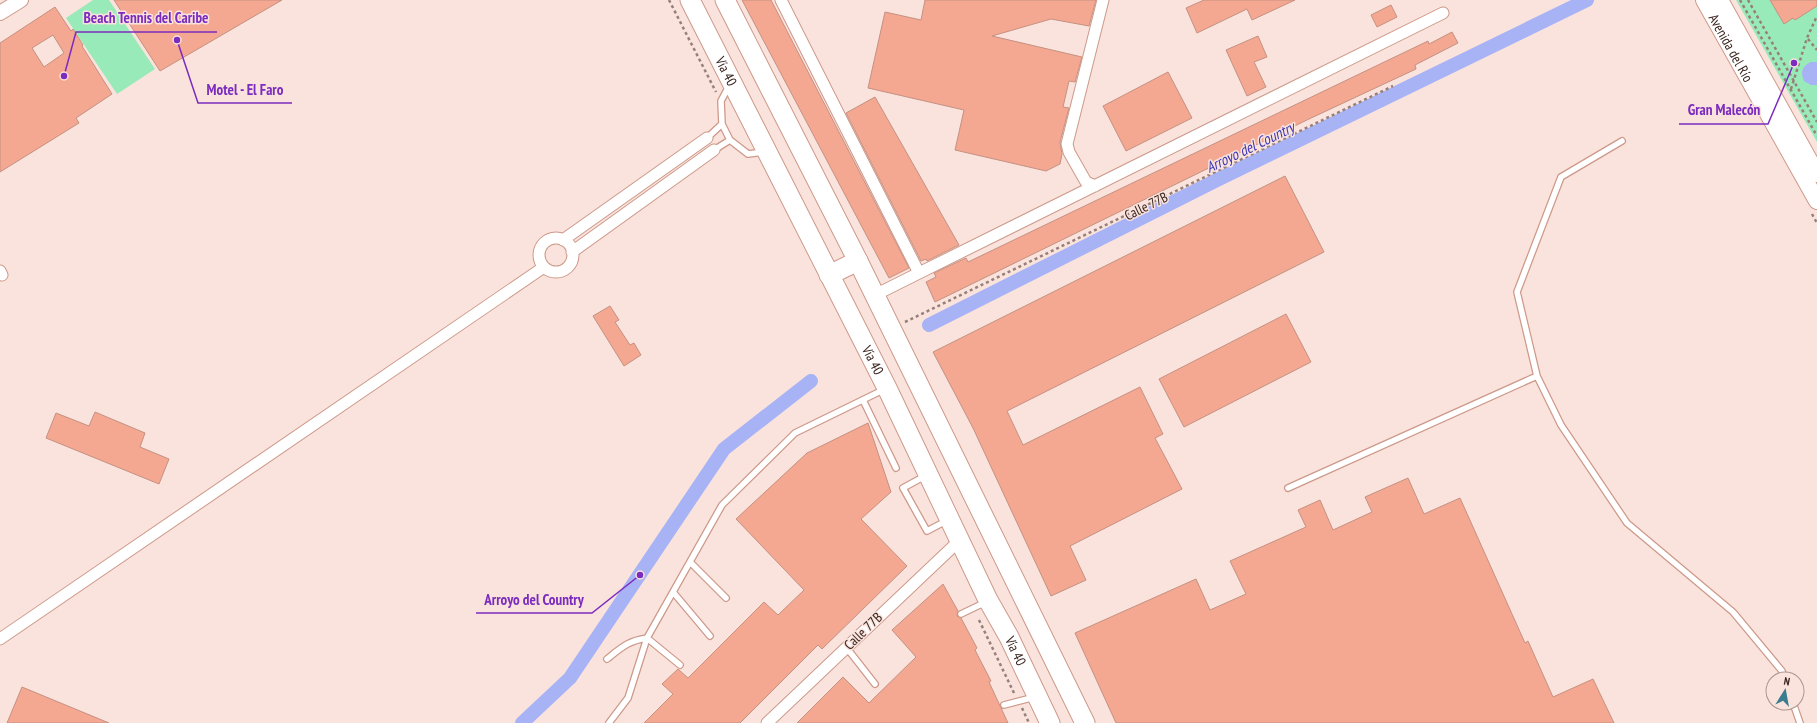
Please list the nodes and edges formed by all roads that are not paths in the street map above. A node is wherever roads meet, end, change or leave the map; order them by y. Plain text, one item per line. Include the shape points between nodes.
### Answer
1 (20, 0) edge
2 (690, 0) edge
3 (725, 0) edge
4 (781, 0) edge
5 (1103, 0) edge
6 (1704, 0) edge
7 (1720, 0) edge
8 (0, 13) edge
9 (1443, 13) dead end
10 (731, 80) junction
11 (722, 124) junction
12 (706, 138) joint
13 (730, 140) junction
14 (1622, 141) dead end
15 (714, 150) joint
16 (767, 152) junction
17 (1817, 174) edge
18 (1095, 186) junction
19 (1817, 201) edge
20 (563, 240) junction
21 (572, 252) junction
22 (858, 261) junction
23 (544, 267) junction
24 (919, 273) junction
25 (829, 275) junction
26 (880, 292) junction
27 (1537, 376) junction
28 (887, 388) junction
29 (863, 400) junction
30 (896, 468) dead end
31 (928, 475) junction
32 (1288, 488) dead end
33 (950, 519) junction
34 (960, 540) junction
35 (690, 562) junction
36 (673, 592) junction
37 (726, 598) dead end
38 (988, 600) junction
39 (961, 614) dead end
40 (1036, 623) junction
41 (710, 636) dead end
42 (1009, 637) junction
43 (647, 638) junction
44 (0, 639) edge
45 (846, 647) junction
46 (607, 659) dead end
47 (680, 664) dead end
48 (1782, 671) edge
49 (875, 684) dead end
50 (1037, 696) junction
51 (1004, 705) dead end
52 (1796, 711) edge
53 (609, 723) edge
54 (767, 723) edge
55 (1050, 723) edge
56 (1085, 723) edge
57 (1800, 723) edge

1 - 8 street
2 - 10 highway, Vía 40
3 - 22 highway
4 - 24 street
5 - 18 street via 1067,144 1086,182
6 - 19 main road, Avenida del Río
7 - 17 main road, Avenida del Río
9 - 18 street
10 - 11 lane via 721,101
10 - 16 highway, Vía 40
11 - 12 lane
11 - 13 lane
12 - 20 street
13 - 15 lane
13 - 16 lane via 748,154
14 - 27 lane via 1561,177 1517,292
15 - 21 street
16 - 25 highway, Vía 40
18 - 24 street
20 - 21 street via 568,243
20 - 23 street via 553,238 544,243 539,252
21 - 23 street via 571,263 564,270 553,272
22 - 25 highway
22 - 26 highway
23 - 44 street
24 - 26 street
25 - 28 highway, Vía 40
26 - 40 highway
27 - 32 lane
27 - 48 lane via 1561,426 1627,523 1733,612
28 - 29 lane
28 - 31 highway, Vía 40
29 - 30 lane
29 - 35 lane via 795,433 722,505
31 - 33 highway, Vía 40
31 - 33 lane via 903,488 927,531
33 - 34 highway, Vía 40
34 - 38 highway, Vía 40
34 - 45 street, Calle 77B
35 - 36 lane
35 - 37 lane
36 - 41 lane
36 - 43 lane
38 - 39 lane
38 - 42 highway, Vía 40
40 - 42 highway
40 - 56 highway
42 - 50 highway, Vía 40
43 - 46 lane via 625,644
43 - 47 lane
43 - 53 lane via 628,698
45 - 49 lane
45 - 54 street, Calle 77B
50 - 51 lane
50 - 55 highway, Vía 40
52 - 57 lane

